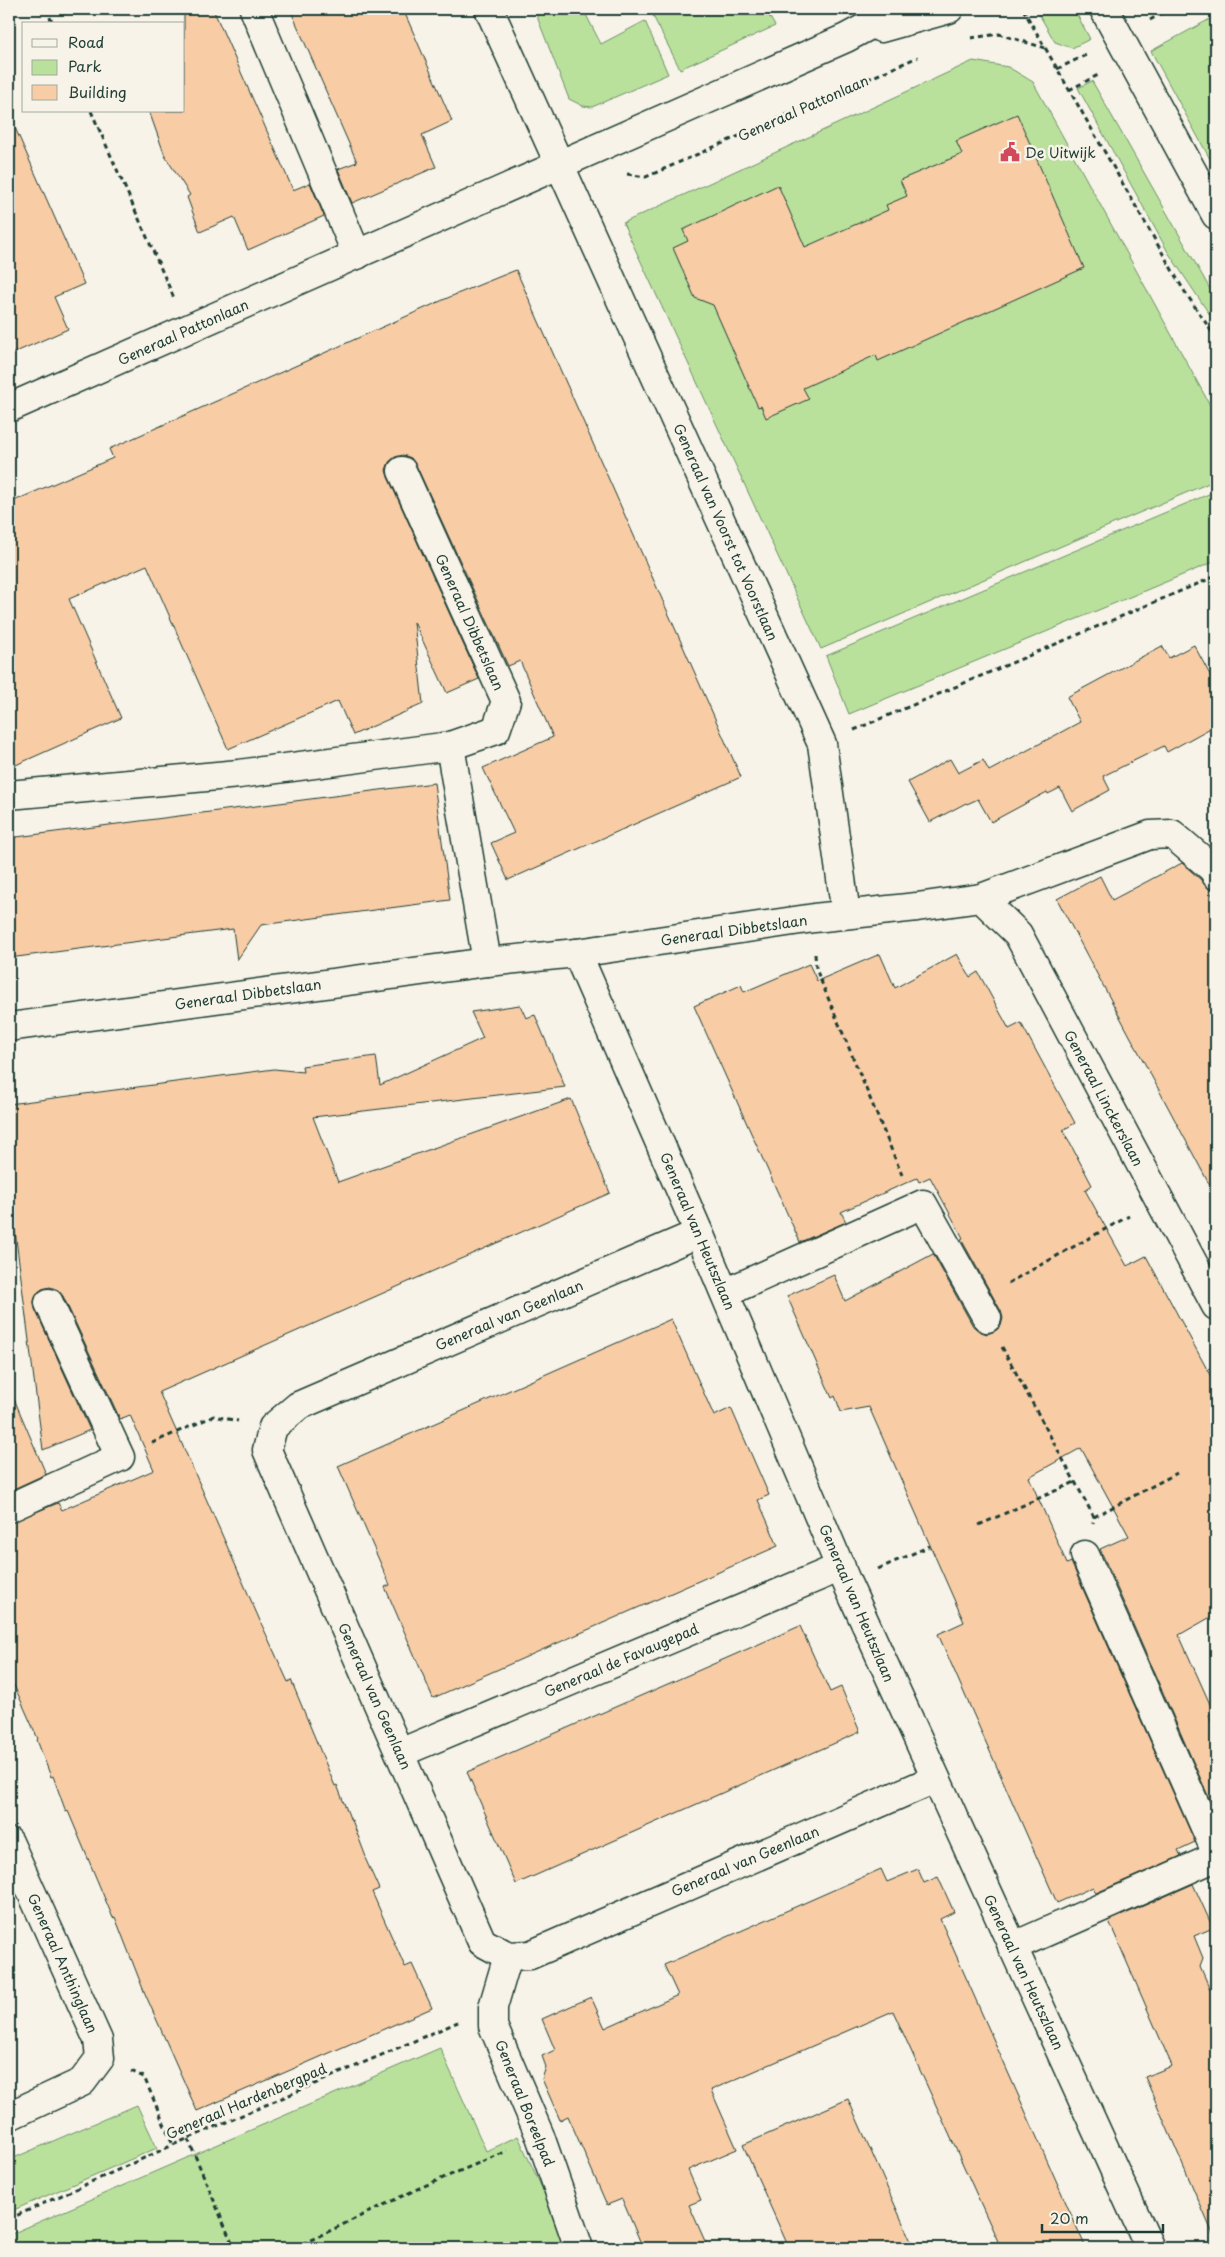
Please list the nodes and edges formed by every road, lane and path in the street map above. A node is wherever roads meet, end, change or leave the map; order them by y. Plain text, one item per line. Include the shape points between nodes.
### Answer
1 (46, 9) edge
2 (254, 9) edge
3 (489, 9) edge
4 (900, 9) edge
5 (949, 9) edge
6 (1023, 9) edge
7 (1104, 9) edge
8 (51, 22) edge
9 (846, 38) junction
10 (964, 39) dead end
11 (1045, 48) junction
12 (919, 56) dead end
13 (1103, 72) dead end
14 (1069, 90) junction
15 (92, 112) edge
16 (559, 164) junction
17 (617, 172) dead end
18 (1216, 215) edge
19 (357, 255) junction
20 (188, 329) junction
21 (1216, 338) edge
22 (9, 408) edge
23 (402, 471) dead end
24 (1216, 576) edge
25 (822, 744) junction
26 (450, 746) junction
27 (9, 796) edge
28 (1216, 875) edge
29 (981, 898) junction
30 (846, 914) junction
31 (814, 918) junction
32 (577, 953) junction
33 (487, 962) junction
34 (9, 1027) edge
35 (1158, 1200) junction
36 (916, 1208) junction
37 (699, 1233) junction
38 (725, 1293) junction
39 (49, 1304) dead end
40 (1216, 1306) edge
41 (982, 1310) junction
42 (273, 1427) junction
43 (120, 1457) junction
44 (1177, 1473) dead end
45 (1075, 1482) junction
46 (9, 1508) edge
47 (1094, 1517) junction
48 (979, 1525) dead end
49 (930, 1546) dead end
50 (1085, 1554) joint
51 (844, 1575) junction
52 (400, 1753) junction
53 (935, 1779) junction
54 (9, 1842) edge
55 (1216, 1852) edge
56 (1216, 1857) edge
57 (1012, 1947) junction
58 (508, 1956) junction
59 (493, 2007) junction
60 (100, 2058) junction
61 (9, 2116) edge
62 (540, 2136) junction
63 (188, 2139) junction
64 (172, 2145) junction
65 (9, 2219) edge
66 (234, 2248) edge
67 (294, 2248) edge
68 (579, 2248) edge
69 (1150, 2248) edge

1 - 8 path
2 - 19 street
3 - 16 street, Generaal van Voorst tot Voorstlaan
4 - 9 street, Generaal Pattonlaan
5 - 9 street, Generaal Pattonlaan
6 - 11 path
7 - 18 street
9 - 16 street, Generaal Pattonlaan
10 - 11 path via 999,34
11 - 14 path
12 - 17 path, Generaal Pattonlaan via 646,177
13 - 14 path
14 - 21 path via 1183,289
15 - 20 path
16 - 19 street, Generaal Pattonlaan
16 - 25 street, Generaal van Voorst tot Voorstlaan
19 - 20 street, Generaal Pattonlaan
20 - 22 street, Generaal Pattonlaan
23 - 26 street, Generaal Dibbetslaan via 506,701 496,730
24 - 25 path
25 - 30 street, Generaal van Voorst tot Voorstlaan
26 - 27 street, Generaal Dibbetslaan via 239,774
26 - 33 street
28 - 29 street, Generaal Dibbetslaan via 1172,834 1150,835
29 - 30 street, Generaal Dibbetslaan
29 - 35 street, Generaal Linckerslaan via 1018,934
30 - 31 street, Generaal Dibbetslaan
31 - 32 street, Generaal Dibbetslaan
31 - 36 path via 816,968
32 - 33 street, Generaal Dibbetslaan
32 - 37 street, Generaal van Heutszlaan
33 - 34 street, Generaal Dibbetslaan
35 - 40 street, Generaal Linckerslaan
35 - 41 path
36 - 38 street
36 - 41 street via 923,1204
37 - 38 street, Generaal van Heutszlaan
37 - 42 street, Generaal van Geenlaan via 298,1406
38 - 51 street, Generaal van Heutszlaan
39 - 43 street
41 - 45 path
42 - 43 path via 214,1416
42 - 52 street, Generaal van Geenlaan via 267,1450
43 - 46 street
44 - 47 path
45 - 47 path
45 - 48 path
47 - 50 path
49 - 51 path
50 - 55 street
51 - 52 street, Generaal de Favaugepad
51 - 53 street, Generaal van Heutszlaan
52 - 58 street, Generaal van Geenlaan via 482,1942
53 - 57 street, Generaal van Heutszlaan
53 - 58 street, Generaal van Geenlaan via 530,1955
54 - 60 street, Generaal Anthinglaan via 98,2040
56 - 57 street
57 - 69 street, Generaal van Heutszlaan
58 - 59 street, Generaal Boreelpad
59 - 62 street, Generaal Boreelpad via 493,2026
59 - 63 path, Generaal Hardenbergpad
60 - 61 street via 82,2082
60 - 64 path via 144,2077
62 - 67 path via 415,2190
62 - 68 street, Generaal Boreelpad
63 - 64 path, Generaal Hardenbergpad
63 - 66 path
64 - 65 path, Generaal Hardenbergpad

